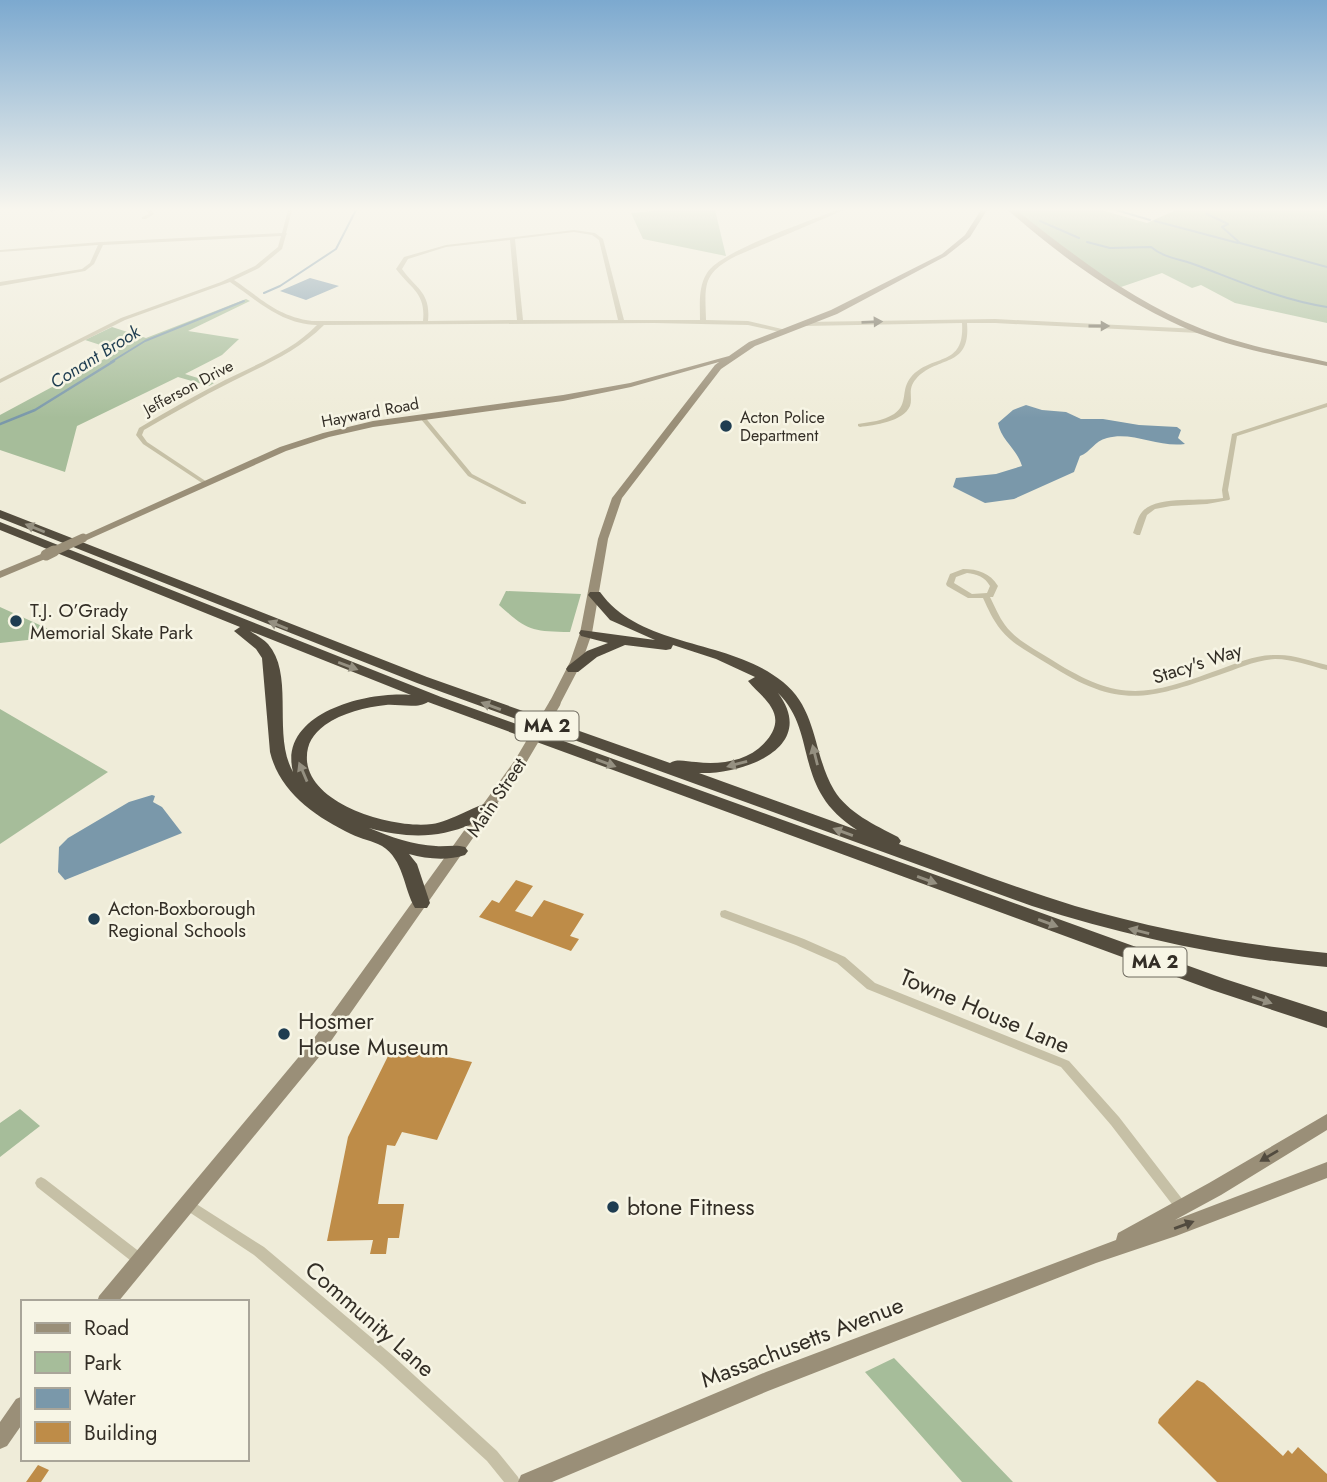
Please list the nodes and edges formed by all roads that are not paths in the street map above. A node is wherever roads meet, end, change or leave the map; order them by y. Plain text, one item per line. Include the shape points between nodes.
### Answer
1 (29, 279) edge
2 (405, 279) edge
3 (516, 279) edge
4 (611, 279) edge
5 (706, 279) edge
6 (898, 279) edge
7 (1101, 279) edge
8 (231, 280) joint
9 (0, 284) edge
10 (520, 320) junction
11 (621, 320) junction
12 (964, 321) junction
13 (703, 322) junction
14 (728, 322) junction
15 (322, 323) junction
16 (425, 323) junction
17 (804, 324) junction
18 (784, 331) junction
19 (1199, 331) junction
20 (772, 335) junction
21 (734, 354) junction
22 (1327, 364) edge
23 (704, 365) junction
24 (716, 369) junction
25 (686, 371) junction
26 (0, 381) edge
27 (1327, 405) edge
28 (422, 417) junction
29 (860, 425) dead end
30 (205, 483) junction
31 (524, 503) dead end
32 (0, 514) edge
33 (0, 526) edge
34 (1137, 533) dead end
35 (0, 575) edge
36 (595, 596) junction
37 (986, 597) junction
38 (216, 614) junction
39 (586, 633) junction
40 (668, 639) junction
41 (642, 643) junction
42 (1327, 668) edge
43 (573, 669) junction
44 (476, 715) junction
45 (622, 753) junction
46 (491, 806) junction
47 (404, 831) junction
48 (376, 836) junction
49 (459, 850) junction
50 (954, 872) junction
51 (421, 903) junction
52 (725, 914) dead end
53 (1327, 960) edge
54 (1327, 1020) edge
55 (1327, 1121) edge
56 (1327, 1170) edge
57 (41, 1183) dead end
58 (187, 1204) junction
59 (1182, 1208) junction
60 (1096, 1255) junction
61 (141, 1260) junction
62 (108, 1300) edge
63 (21, 1409) edge
64 (0, 1439) edge
65 (513, 1482) edge
66 (528, 1482) edge

1 - 9 street
2 - 16 street via 424,297
3 - 10 street
4 - 11 street
5 - 13 street
6 - 17 main road, Main Street
7 - 19 main road
8 - 15 street via 278,315
8 - 26 street via 123,319
10 - 11 street
10 - 16 street
11 - 13 street
17 -> 12 street
12 -> 19 street
12 - 29 street via 961,348 911,379 902,414
13 - 14 street
14 - 18 street
14 - 20 street
15 - 16 street
15 - 30 street, Jefferson Drive via 289,352 141,429 139,435 145,443
17 - 18 main road, Main Street
18 - 20 main road, Main Street
19 - 22 main road
20 - 21 main road, Main Street
21 - 23 main road, Hayward Road
21 - 24 main road, Main Street
23 - 24 main road, Hayward Road
23 - 25 main road, Hayward Road
24 - 25 main road, Hayward Road
24 - 36 main road, Main Street via 617,498 603,538
25 - 28 main road, Hayward Road via 563,398
27 - 34 street via 1234,435 1227,499 1154,507 1143,516
28 - 30 main road, Hayward Road via 326,435
28 - 31 street via 470,475
30 - 35 main road, Hayward Road, bridge
45 -> 32 highway, MA 2 via 342,650
33 - 38 highway, MA 2
36 - 39 main road, Main Street
36 - 40 highway via 616,619
37 - 37 street, Stacy's Way via 993,586 984,575 966,571 950,579 959,590
37 - 42 street, Stacy's Way via 1012,637 1073,678 1110,693 1160,693 1272,657
38 -> 44 highway, MA 2
38 - 48 highway via 255,640 268,655 277,747 288,779 322,812
39 - 40 highway via 622,630
39 - 41 highway
39 - 43 main road, Main Street
50 -> 40 highway via 859,823 835,803 821,777 803,713 777,684 722,656
41 - 43 highway via 603,649
41 -> 45 highway via 695,654 756,682 777,701 783,725 764,752 728,767 692,768
43 - 46 main road, Main Street, bridge
47 -> 44 highway via 355,816 312,788 299,766 305,739 334,713 377,700 407,699
44 -> 54 highway, MA 2
50 -> 45 highway, MA 2
46 - 47 highway via 450,828
46 - 49 main road, Main Street
47 - 49 highway via 448,842
48 - 49 highway via 434,853
48 - 51 highway via 406,859
49 - 51 main road, Main Street
53 -> 50 highway, MA 2 via 1234,950 1132,929
51 - 58 main road, Main Street via 313,1053
52 - 59 street, Towne House Lane via 841,960 871,986 1065,1063
55 -> 59 main road, Massachusetts Avenue
60 -> 56 main road, Massachusetts Avenue
57 - 61 street
58 - 61 main road, Main Street
58 - 65 street, Community Lane via 277,1266 442,1410
59 - 60 main road, Massachusetts Avenue
60 - 66 main road, Massachusetts Avenue via 747,1390
61 - 62 main road, Main Street
63 - 64 main road

